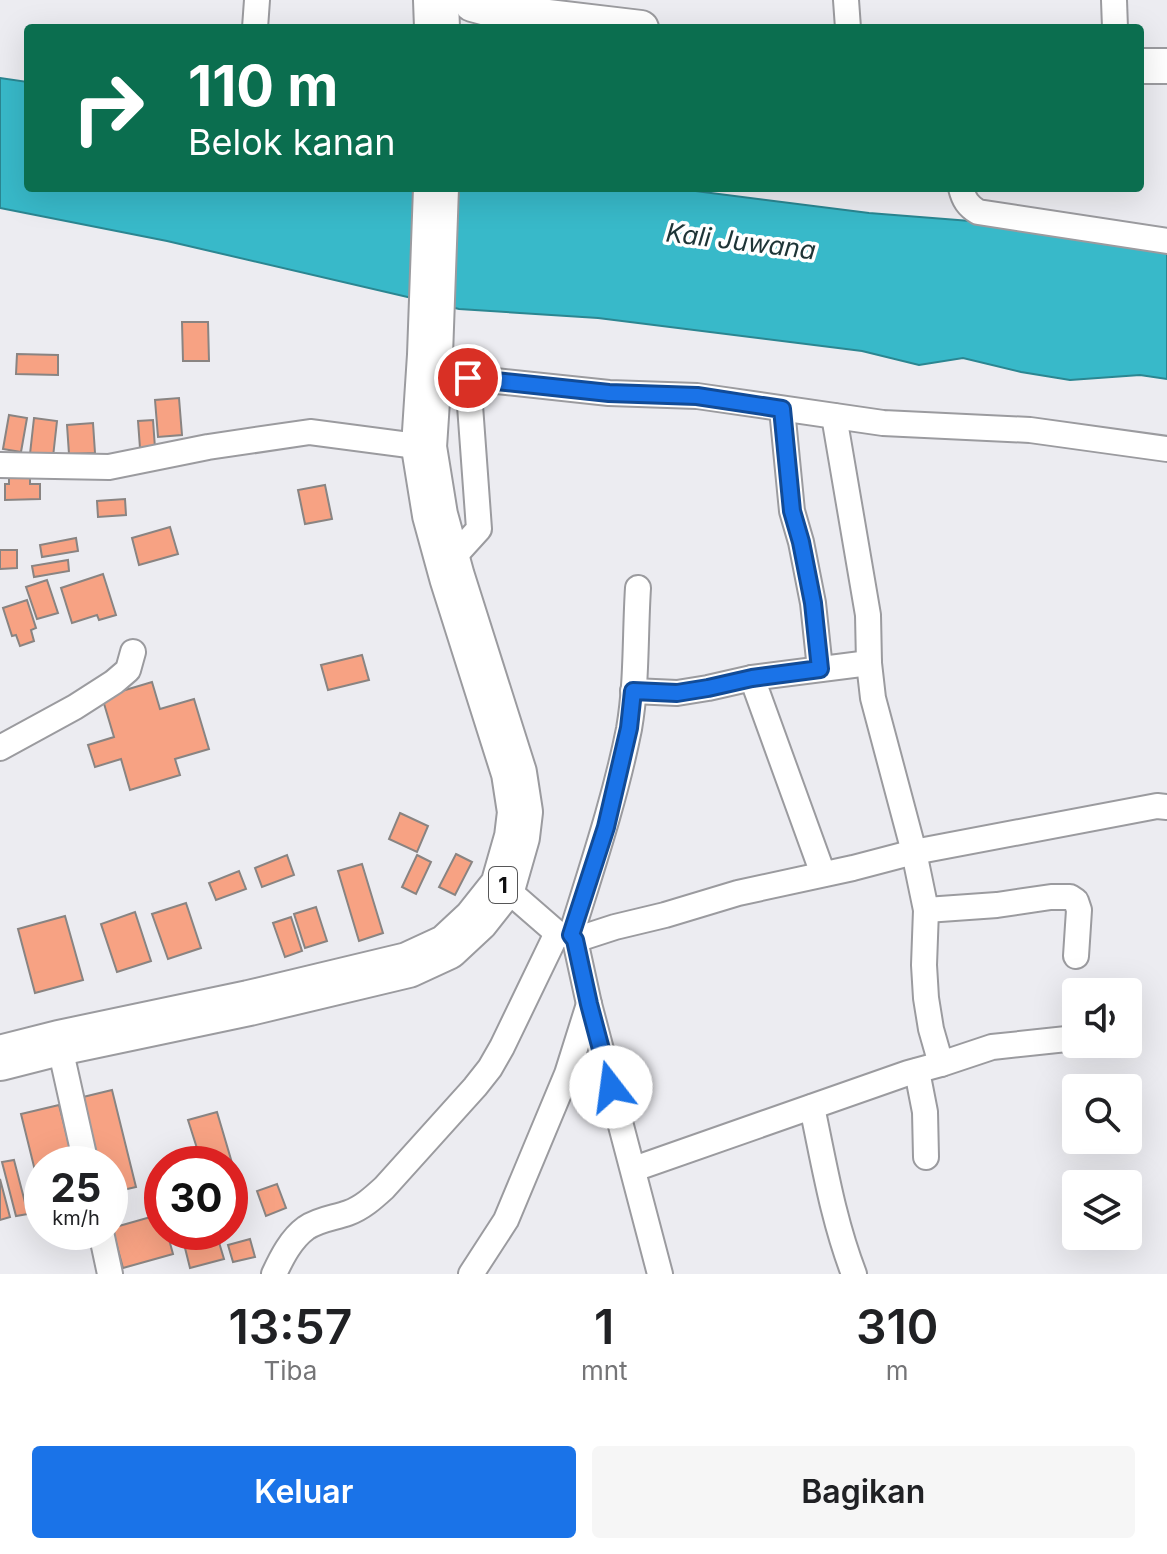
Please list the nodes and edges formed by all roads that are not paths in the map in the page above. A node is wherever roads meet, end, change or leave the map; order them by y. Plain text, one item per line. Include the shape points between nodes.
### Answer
1 (257, 0) edge
2 (436, 0) edge
3 (471, 0) edge
4 (846, 0) edge
5 (1114, 0) edge
6 (598, 11) edge
7 (255, 24) edge
8 (437, 24) edge
9 (631, 24) edge
10 (848, 24) edge
11 (1115, 24) edge
12 (1144, 66) edge
13 (1167, 66) edge
14 (436, 192) edge
15 (962, 192) edge
16 (1167, 241) edge
17 (782, 409) junction
18 (834, 416) junction
19 (424, 447) junction
20 (1167, 449) edge
21 (0, 465) edge
22 (449, 562) junction
23 (638, 588) dead end
24 (133, 652) dead end
25 (869, 663) junction
26 (820, 669) junction
27 (752, 678) junction
28 (633, 691) junction
29 (0, 748) edge
30 (1167, 807) edge
31 (914, 852) junction
32 (823, 874) junction
33 (503, 886) junction
34 (926, 910) junction
35 (568, 936) junction
36 (1076, 956) dead end
37 (589, 1004) junction
38 (1062, 1040) edge
39 (59, 1043) junction
40 (0, 1058) edge
41 (941, 1064) junction
42 (917, 1071) junction
43 (812, 1107) junction
44 (82, 1146) edge
45 (926, 1157) dead end
46 (634, 1169) junction
47 (105, 1250) edge
48 (110, 1274) edge
49 (274, 1274) edge
50 (471, 1274) edge
51 (660, 1274) edge
52 (854, 1274) edge

1 - 7 street
2 - 8 highway
3 - 6 street via 498,11
4 - 10 street
5 - 11 street
6 - 9 street
12 - 13 street
14 - 19 highway, 1
15 - 16 street via 978,212
17 - 18 street
17 - 22 street via 697,396 468,378 479,529
17 - 26 street via 792,511 813,603
18 - 20 street via 1030,430
18 - 25 street via 868,615
19 - 21 street via 310,432 109,467
19 - 22 highway, 1
22 - 33 highway, 1 via 514,773 520,812
23 - 28 street
24 - 29 street via 128,670 114,682
25 - 26 street
25 - 31 street via 873,698
26 - 27 street
27 - 28 street via 677,693
27 - 32 street
28 - 35 street via 606,827
30 - 31 street
31 - 32 street
31 - 34 street
32 - 35 street
33 - 35 street
33 - 39 highway, 1 via 447,947 408,965
34 - 36 street via 1070,897 1079,910
34 - 41 street via 926,998
35 - 37 street
35 - 49 street via 475,1087 371,1200 308,1226 293,1240
37 - 46 street
37 - 50 street via 567,1074 506,1220
38 - 41 street via 992,1047
39 - 40 highway, 1
39 - 44 street
41 - 42 street
42 - 43 street
42 - 45 street
43 - 46 street
43 - 52 street via 842,1244
46 - 51 street
47 - 48 street

